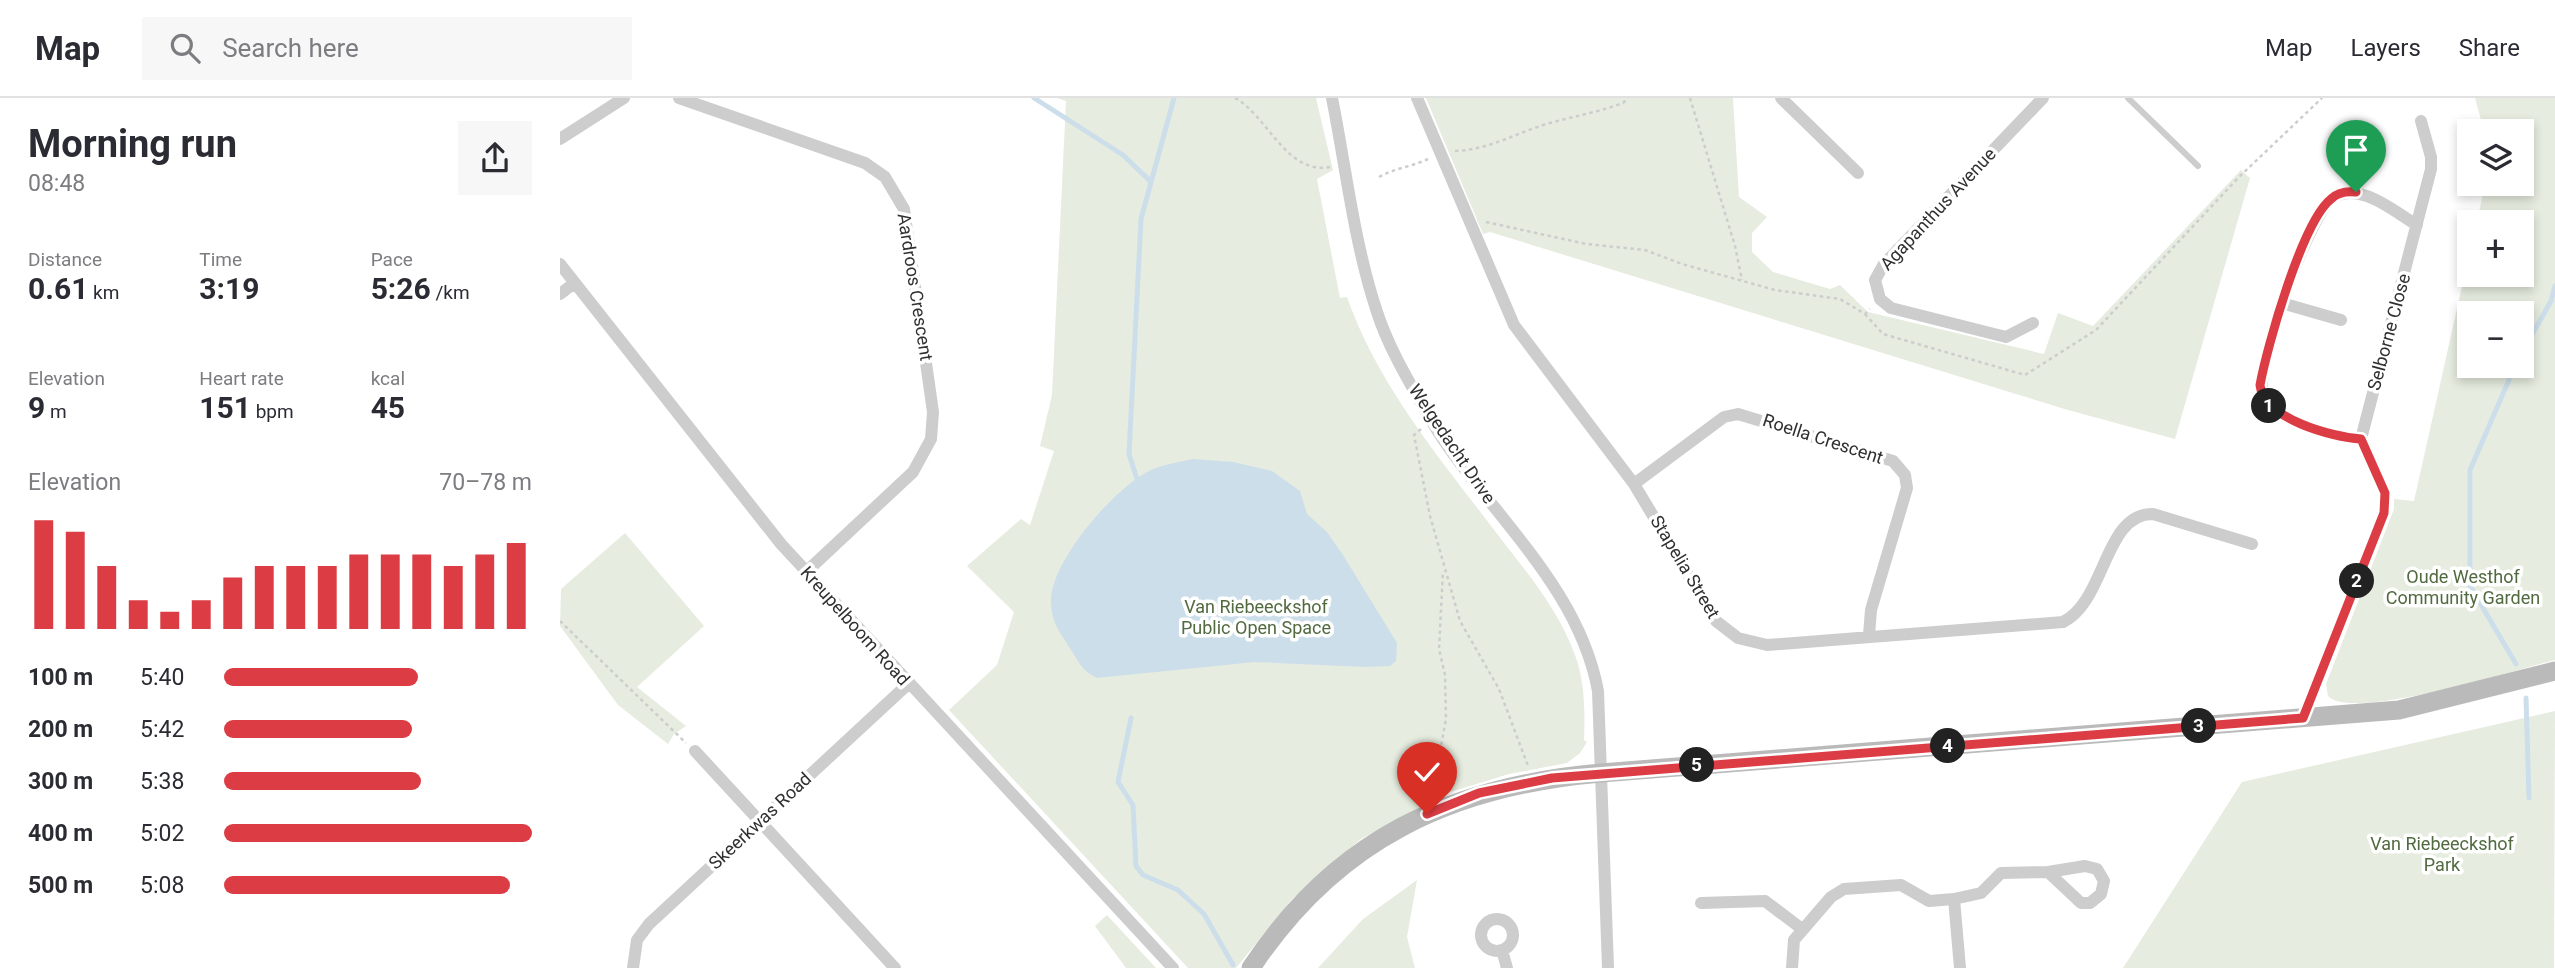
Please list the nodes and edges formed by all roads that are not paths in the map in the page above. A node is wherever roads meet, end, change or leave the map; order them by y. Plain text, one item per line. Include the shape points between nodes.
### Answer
1 (624, 98) edge
2 (679, 98) edge
3 (1332, 98) edge
4 (1417, 98) edge
5 (1781, 98) edge
6 (2043, 98) edge
7 (2128, 98) edge
8 (2421, 121) dead end
9 (560, 139) edge
10 (2198, 166) dead end
11 (1858, 173) dead end
12 (2417, 225) junction
13 (560, 264) edge
14 (573, 284) junction
15 (560, 293) edge
16 (2282, 303) junction
17 (2341, 320) dead end
18 (2033, 323) dead end
19 (2361, 439) junction
20 (1634, 484) junction
21 (2252, 544) dead end
22 (806, 572) junction
23 (1869, 635) junction
24 (2555, 670) edge
25 (908, 685) junction
26 (2303, 718) junction
27 (695, 751) road end
28 (1601, 773) junction
29 (760, 821) junction
30 (2048, 872) dead end
31 (1954, 899) junction
32 (1701, 903) dead end
33 (1802, 929) junction
34 (1502, 950) dead end
35 (633, 968) edge
36 (895, 968) edge
37 (1172, 968) edge
38 (1251, 968) edge
39 (1507, 968) edge
40 (1608, 968) edge
41 (1792, 968) edge
42 (1960, 968) edge

1 - 9 street
2 - 22 street, Aardroos Crescent via 865,163 885,177 904,209 933,412 931,439 913,472
3 - 28 street, Welgedacht Drive via 1377,313 1431,420 1560,595 1579,630 1598,691
4 - 20 street, Stapelia Street via 1514,325
5 - 11 street
6 - 18 street, Agapanthus Avenue via 1880,269 1875,287 1891,308 2006,337
7 - 10 lane
8 - 12 street, Selborne Close via 2432,163
12 - 16 street via 2363,195 2336,195 2323,208 2294,265
12 - 19 street, Selborne Close
13 - 14 street, Kreupelboom Road
14 - 15 street
14 - 22 street, Kreupelboom Road
16 - 17 street
16 - 19 street via 2262,378 2263,399 2277,412 2340,438
19 - 26 street via 2385,493 2385,509
20 - 23 street, Stapelia Street via 1711,613 1730,634 1768,645
20 - 23 street, Roella Crescent via 1724,418 1738,414 1893,461 1905,475 1907,488 1871,610
21 - 23 street, Stapelia Street via 2153,514 2132,520 2108,552 2084,607 2063,622
22 - 25 street, Kreupelboom Road
24 - 26 street via 2399,710
25 - 29 street, Skeerkwas Road
25 - 37 street, Kreupelboom Road
26 - 28 street
27 - 29 street
28 - 38 street via 1529,781 1479,793 1375,842 1323,883 1280,928
28 - 40 street, Welgedacht Drive
29 - 35 street, Skeerkwas Road via 642,931 634,949
29 - 36 street
30 - 31 street via 2001,873 1981,893
31 - 33 street via 1929,901 1901,885 1844,890 1831,897
31 - 42 street
32 - 33 street via 1765,901
33 - 41 street via 1794,940
34 - 39 street

